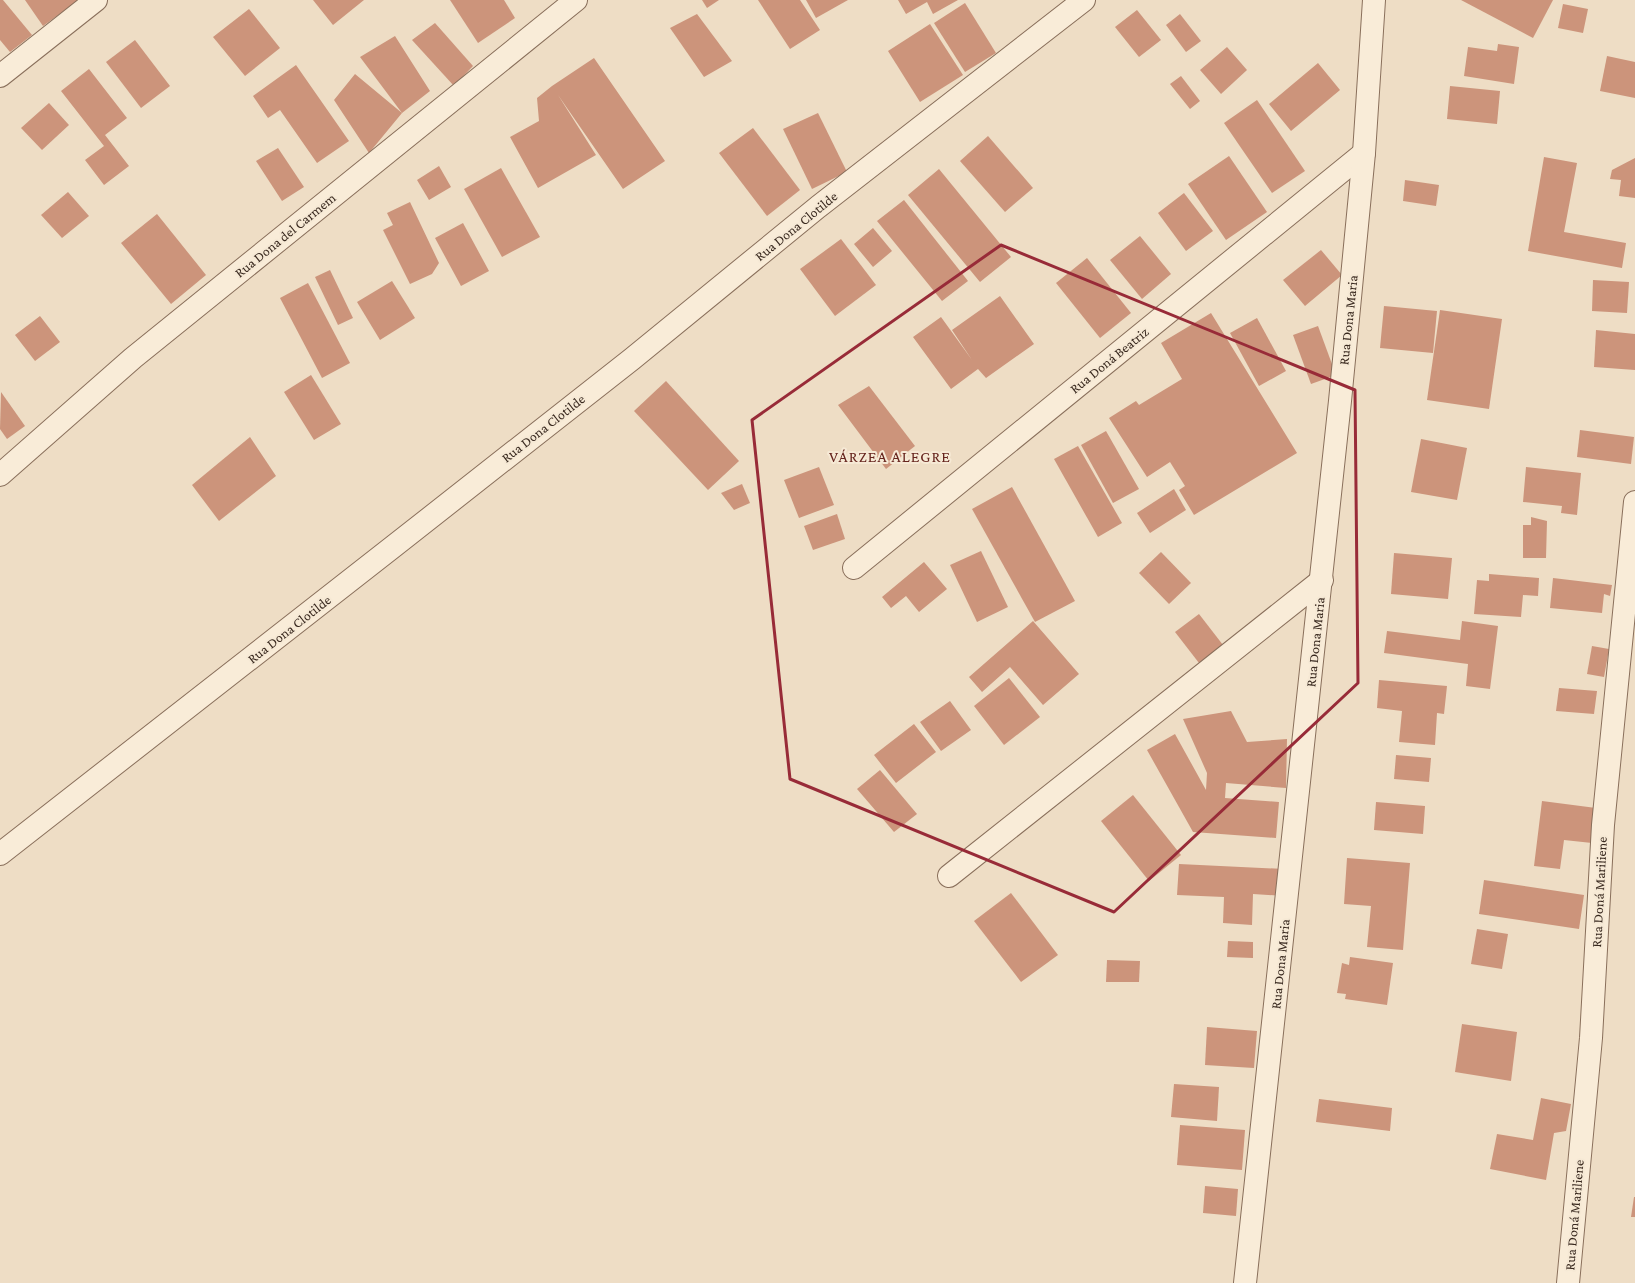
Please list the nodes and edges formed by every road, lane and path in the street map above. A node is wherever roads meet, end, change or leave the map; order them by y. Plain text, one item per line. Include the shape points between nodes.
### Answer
1 (96, 0) edge
2 (576, 0) edge
3 (1084, 0) edge
4 (1374, 0) edge
5 (0, 76) edge
6 (1364, 153) junction
7 (0, 475) edge
8 (1635, 502) edge
9 (854, 568) dead end
10 (1322, 580) junction
11 (0, 854) edge
12 (948, 876) dead end
13 (1245, 1283) edge
14 (1568, 1283) edge

1 - 5 street
2 - 7 street, Rua Dona del Carmem via 133,358
3 - 11 street, Rua Dona Clotilde via 818,207 632,359
4 - 6 street, Rua Dona Maria
6 - 9 street, Rua Doná Beatriz
6 - 10 street, Rua Dona Maria
8 - 14 street, Rua Doná Mariliene via 1603,825 1591,1038
10 - 12 street
10 - 13 street, Rua Dona Maria

